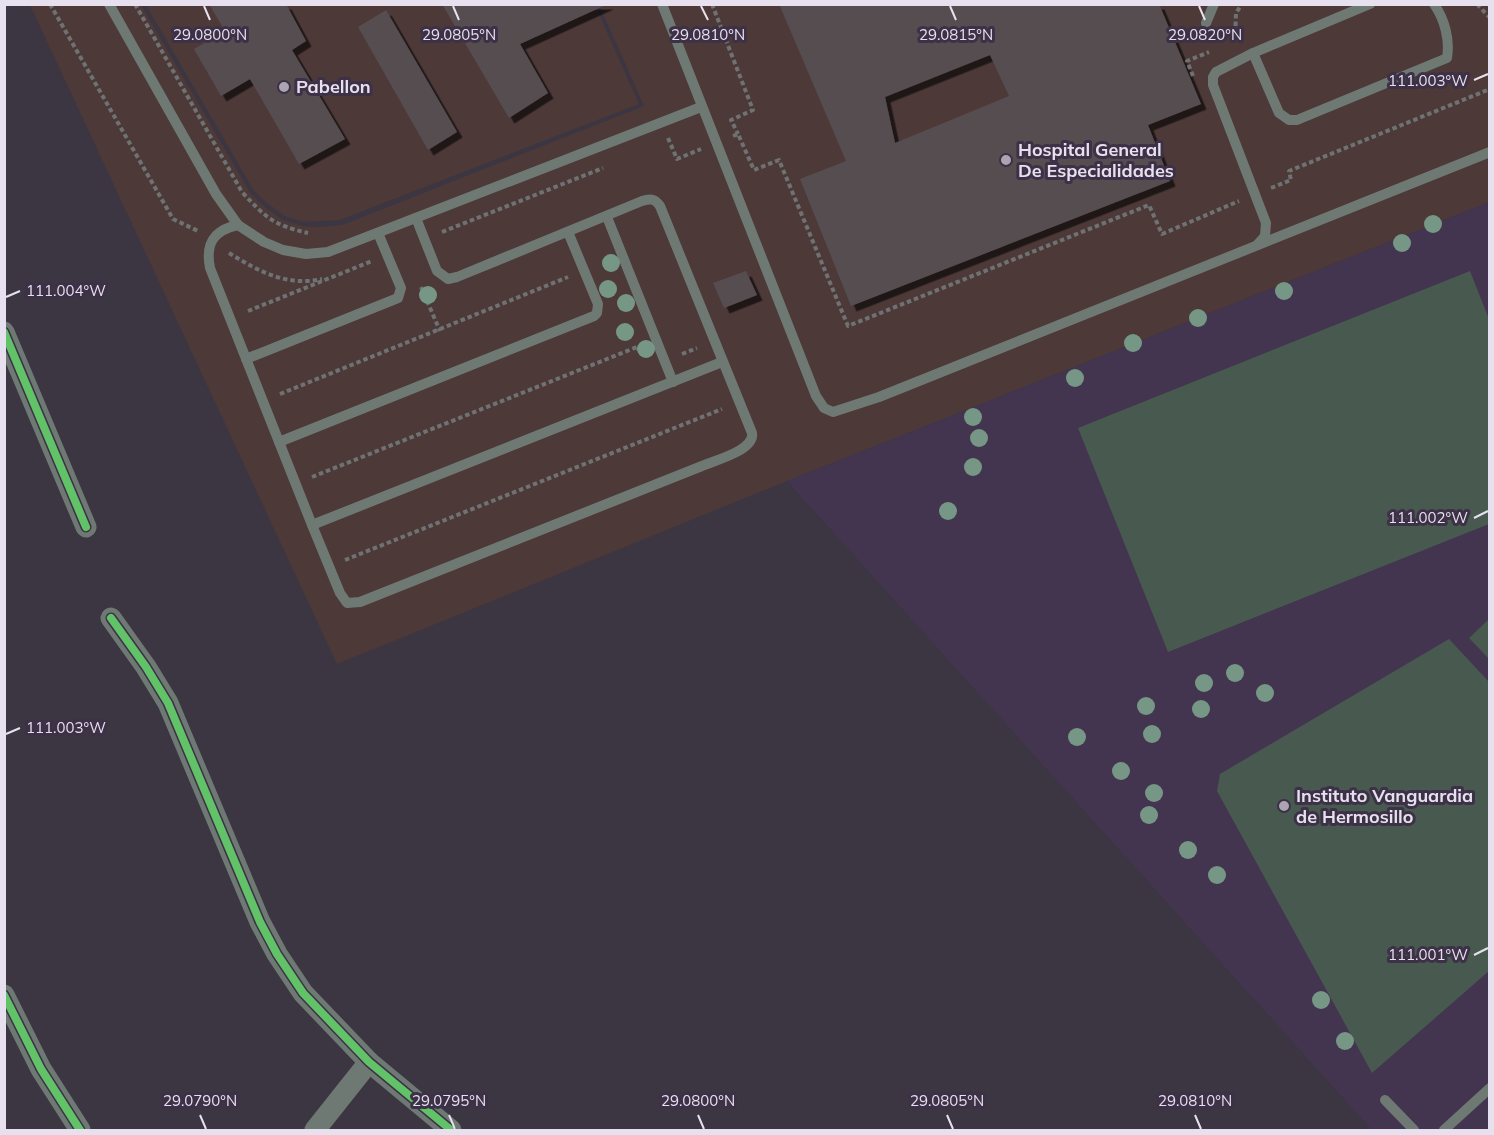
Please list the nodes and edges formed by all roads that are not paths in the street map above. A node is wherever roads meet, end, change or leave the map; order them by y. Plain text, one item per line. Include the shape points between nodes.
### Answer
1 (109, 4) edge
2 (662, 4) edge
3 (1214, 4) edge
4 (1371, 4) edge
5 (1434, 4) edge
6 (1206, 23) dead end
7 (1253, 53) junction
8 (701, 107) junction
9 (1490, 152) edge
10 (607, 217) junction
11 (417, 218) junction
12 (1266, 223) junction
13 (238, 225) junction
14 (568, 232) junction
15 (378, 233) junction
16 (1289, 234) junction
17 (1255, 247) junction
18 (4, 332) edge
19 (246, 359) junction
20 (722, 362) junction
21 (673, 382) junction
22 (279, 442) junction
23 (312, 525) junction
24 (86, 527) dead end
25 (111, 618) dead end
26 (4, 995) edge
27 (369, 1062) junction
28 (1490, 1088) edge
29 (1385, 1100) dead end
30 (80, 1131) edge
31 (315, 1131) edge
32 (451, 1131) edge
33 (1414, 1131) edge
34 (1444, 1131) edge

1 - 13 lane via 216,194
2 - 8 lane
3 - 6 lane
4 - 7 lane
5 - 7 lane via 1445,27 1447,58 1298,120 1289,120 1279,113
7 - 12 lane via 1216,72 1213,85
8 - 11 lane
8 - 17 lane via 816,396 824,408 833,412
9 - 16 lane
10 - 14 lane
10 - 20 lane via 642,201 656,200
10 - 21 lane
11 - 14 lane via 437,271 448,279
11 - 15 lane
12 - 16 lane via 1275,232
12 - 17 lane via 1265,236
13 - 15 lane via 264,242 306,254 328,252
13 - 19 lane via 217,233 208,257
14 - 22 lane via 598,304 594,316
15 - 19 lane via 401,288 398,298
16 - 17 lane
18 - 24 street
19 - 22 lane
20 - 21 lane
20 - 23 lane via 752,433 750,444 522,538 353,604 340,593
21 - 23 lane
22 - 23 lane
25 - 27 street via 163,694 277,954 303,993
26 - 30 street via 41,1069
27 - 31 street
27 - 32 street
28 - 34 lane
29 - 33 lane

